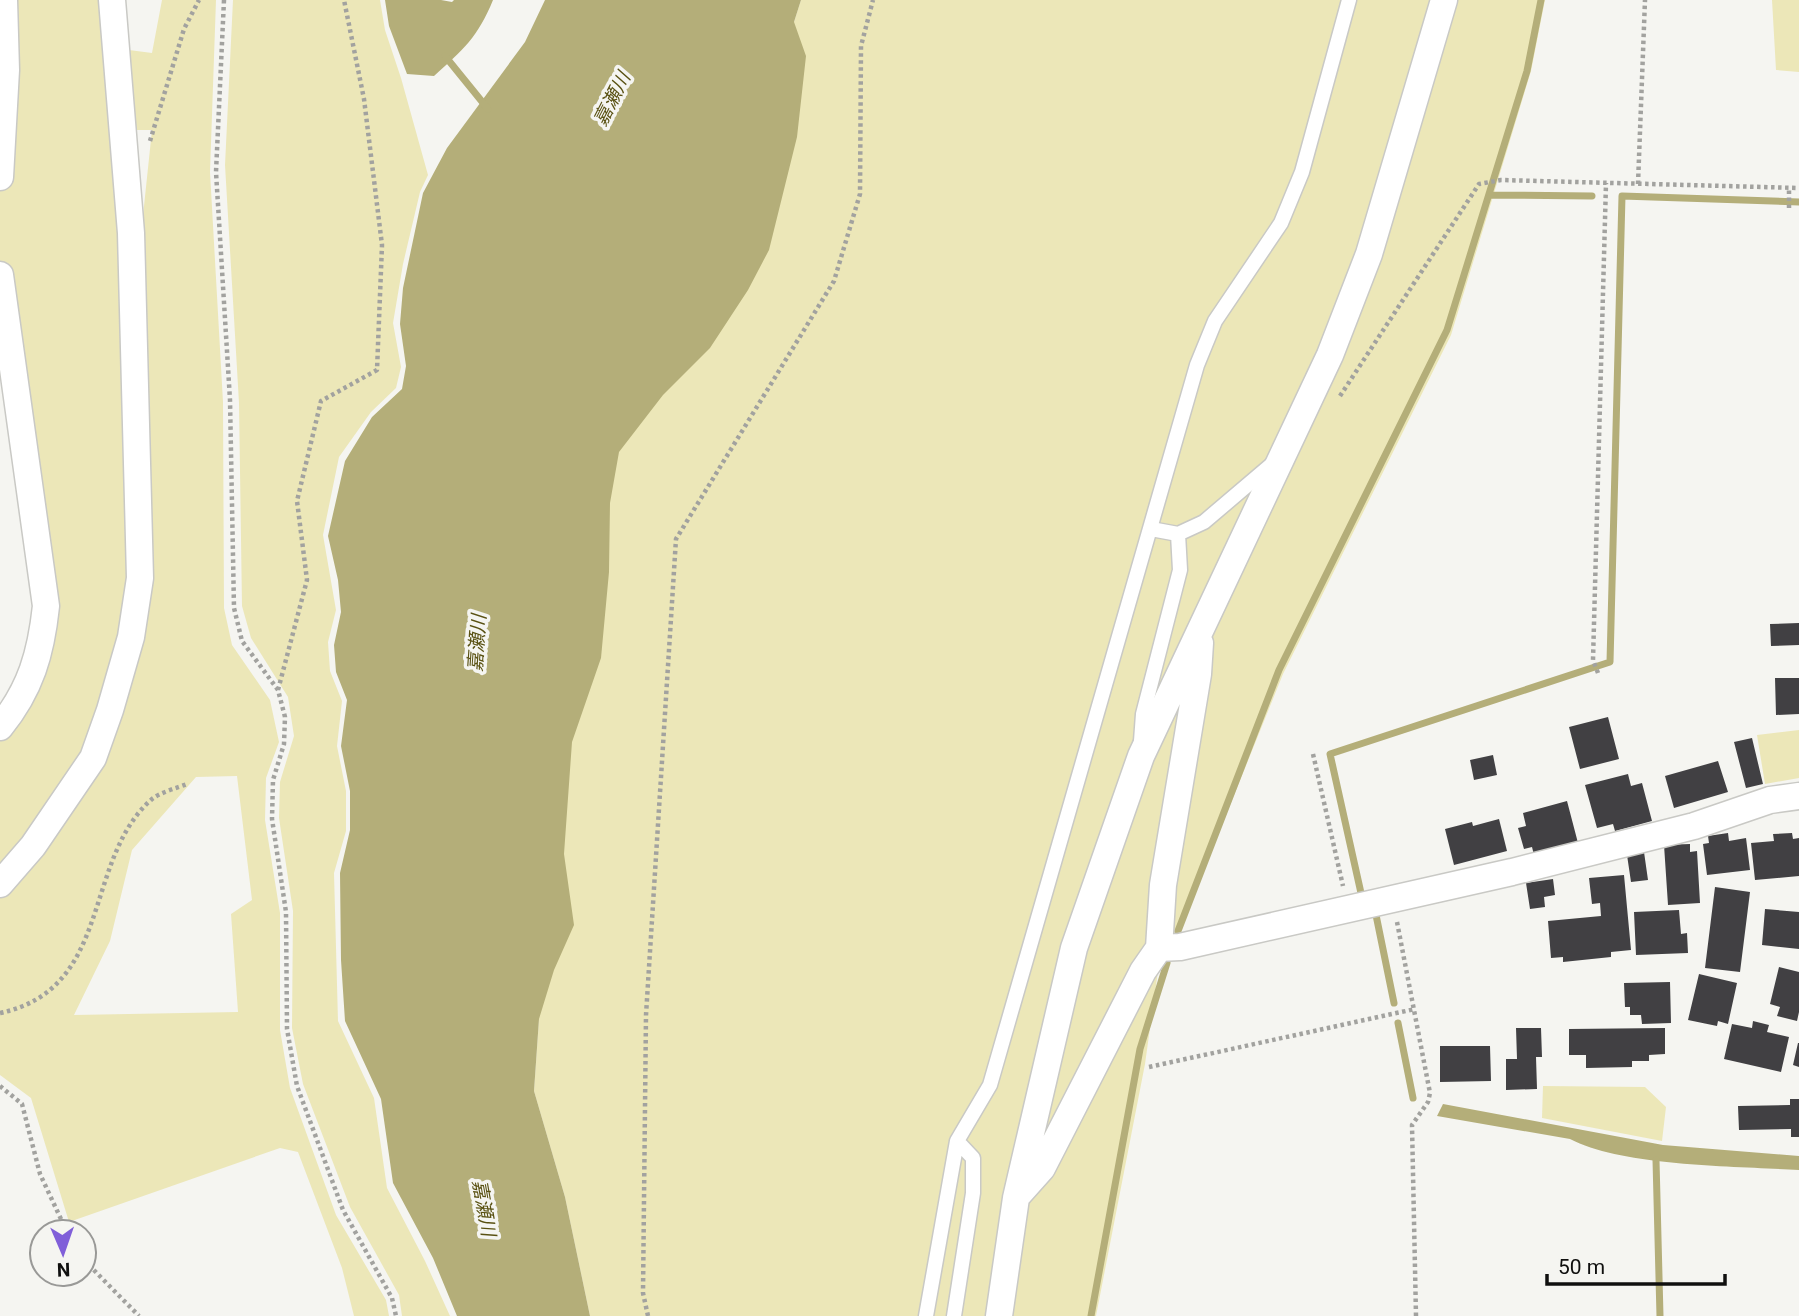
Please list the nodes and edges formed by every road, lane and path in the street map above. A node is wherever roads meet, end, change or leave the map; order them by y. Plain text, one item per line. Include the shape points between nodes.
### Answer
1 (4, 0) edge
2 (112, 0) edge
3 (199, 0) edge
4 (224, 0) edge
5 (344, 0) edge
6 (873, 0) edge
7 (1349, 0) edge
8 (1444, 0) edge
9 (1645, 0) edge
10 (0, 177) edge
11 (127, 178) junction
12 (1606, 183) junction
13 (1638, 184) junction
14 (1789, 188) junction
15 (1799, 188) edge
16 (1789, 208) dead end
17 (0, 275) edge
18 (1339, 398) dead end
19 (1283, 455) junction
20 (1151, 529) junction
21 (1178, 534) junction
22 (1201, 625) junction
23 (1598, 673) dead end
24 (278, 690) junction
25 (0, 727) edge
26 (1313, 754) dead end
27 (1140, 756) junction
28 (187, 784) dead end
29 (1799, 796) edge
30 (0, 884) edge
31 (1393, 900) junction
32 (1349, 909) junction
33 (1158, 948) junction
34 (1415, 1009) junction
35 (0, 1013) edge
36 (1149, 1067) dead end
37 (0, 1086) edge
38 (957, 1142) junction
39 (1016, 1198) junction
40 (60, 1218) edge
41 (98, 1274) edge
42 (139, 1316) edge
43 (396, 1316) edge
44 (648, 1316) edge
45 (926, 1316) edge
46 (954, 1316) edge
47 (999, 1316) edge
48 (1416, 1316) edge

1 - 10 street via 6,70
2 - 11 street
3 - 11 path via 184,29 142,166
4 - 24 path via 216,172 230,400 234,608 242,641
5 - 24 path via 363,99 382,245 377,370 321,401 297,501 307,580
6 - 44 path via 861,46 860,194 834,281 677,539 646,1015 643,1293
7 - 20 lane via 1302,172 1281,223 1215,321 1197,365
8 - 19 street via 1370,254
9 - 13 path
11 - 30 street via 140,523 140,578 131,637 93,758 33,846
12 - 13 path
12 - 18 path via 1501,180 1479,184
12 - 23 path via 1593,660
13 - 14 path
14 - 15 path
14 - 16 path
17 - 25 street via 46,606 37,662
19 - 21 lane via 1204,523
19 - 22 street
20 - 21 lane
20 - 38 lane via 990,1085
21 - 27 lane via 1180,570 1143,714
22 - 27 street
22 - 33 street
24 - 43 path via 285,717 284,744 273,780 272,818 286,912 286,1029 296,1086 343,1210 393,1297
26 - 32 path
27 - 39 street via 1074,948
28 - 35 path via 154,797 122,834 88,936 61,981 21,1008
29 - 31 street
31 - 32 street
31 - 34 path
32 - 33 street
33 - 39 street via 1042,1168
34 - 36 path
34 - 48 path via 1430,1093 1412,1125
37 - 40 path via 22,1104 40,1174
38 - 45 lane
38 - 46 lane via 973,1158 973,1193
39 - 47 street
41 - 42 path

